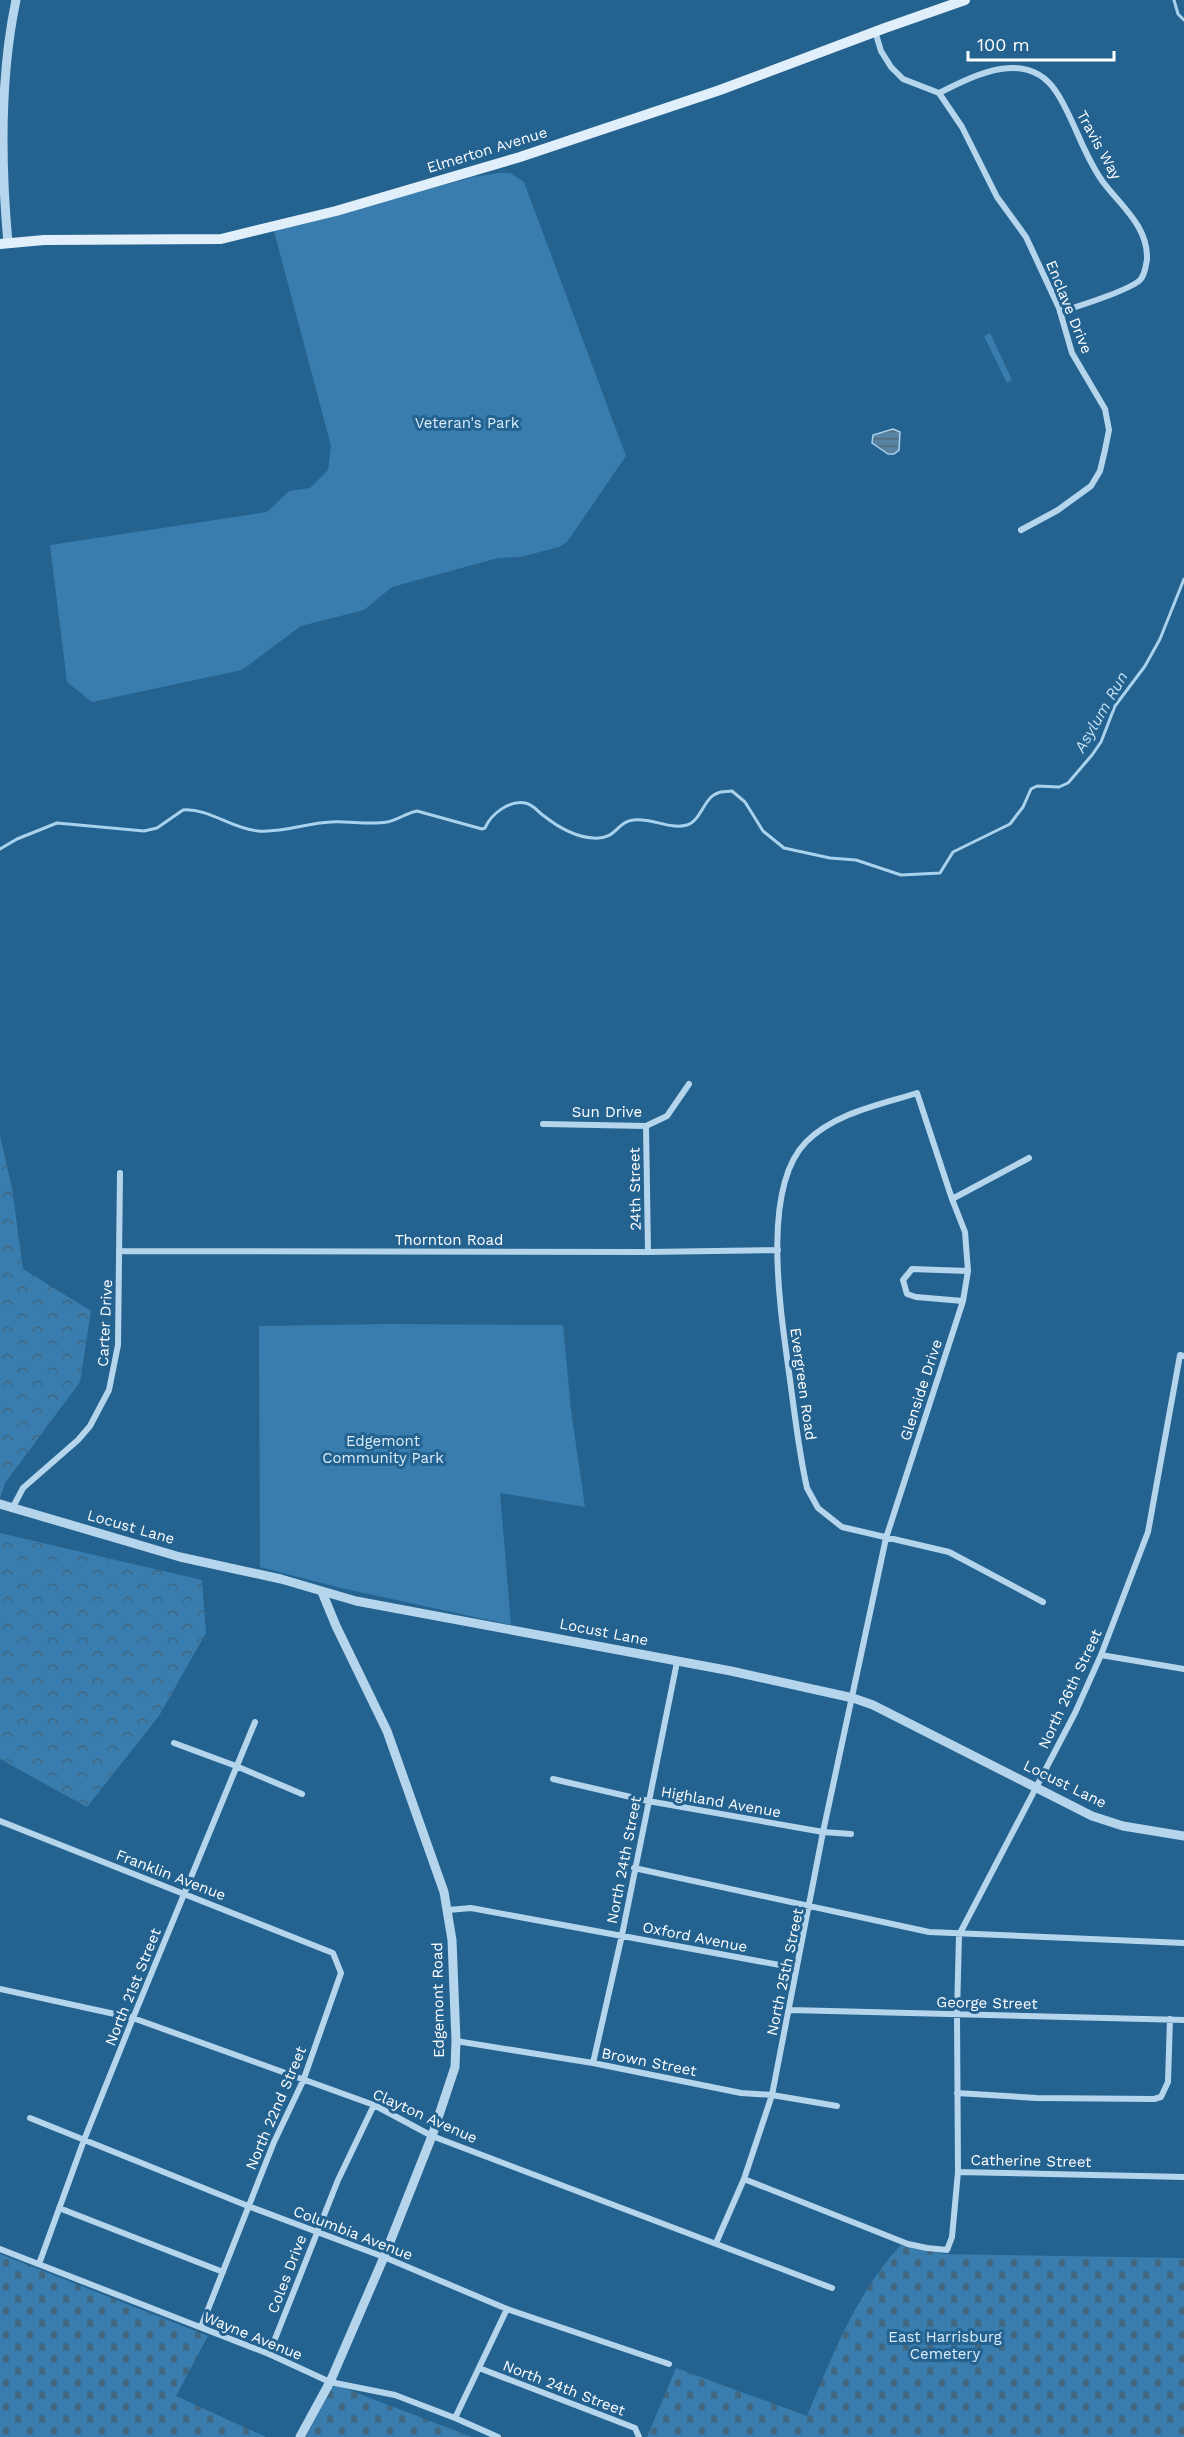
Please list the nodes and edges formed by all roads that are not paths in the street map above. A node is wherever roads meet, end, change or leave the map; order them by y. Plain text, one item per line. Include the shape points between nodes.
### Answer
1 (15, 0) edge
2 (965, 0) edge
3 (875, 31) junction
4 (939, 93) junction
5 (4, 244) edge
6 (1060, 312) junction
7 (1021, 530) dead end
8 (689, 1084) dead end
9 (917, 1092) joint
10 (543, 1124) dead end
11 (646, 1126) junction
12 (1029, 1158) dead end
13 (120, 1173) dead end
14 (952, 1199) junction
15 (778, 1250) junction
16 (120, 1251) junction
17 (648, 1252) junction
18 (968, 1271) junction
19 (963, 1301) junction
20 (1182, 1355) edge
21 (0, 1504) edge
22 (12, 1509) junction
23 (886, 1538) junction
24 (322, 1592) junction
25 (1043, 1602) dead end
26 (1101, 1656) junction
27 (677, 1662) junction
28 (1184, 1669) edge
29 (853, 1698) junction
30 (255, 1722) dead end
31 (174, 1743) dead end
32 (236, 1766) junction
33 (553, 1779) dead end
34 (1036, 1786) junction
35 (302, 1794) dead end
36 (648, 1801) junction
37 (0, 1821) edge
38 (824, 1832) junction
39 (851, 1834) dead end
40 (1184, 1836) edge
41 (634, 1868) junction
42 (184, 1893) junction
43 (811, 1905) junction
44 (448, 1910) junction
45 (622, 1935) junction
46 (959, 1935) junction
47 (1184, 1943) edge
48 (333, 1953) joint
49 (796, 1968) junction
50 (0, 1989) edge
51 (790, 2010) junction
52 (957, 2014) junction
53 (133, 2018) junction
54 (1170, 2019) junction
55 (1184, 2020) edge
56 (456, 2041) junction
57 (593, 2063) junction
58 (303, 2081) junction
59 (957, 2093) junction
60 (772, 2095) junction
61 (374, 2105) junction
62 (837, 2106) dead end
63 (30, 2118) dead end
64 (432, 2136) junction
65 (84, 2140) junction
66 (958, 2172) junction
67 (1184, 2177) edge
68 (744, 2179) junction
69 (248, 2206) junction
70 (60, 2208) junction
71 (317, 2231) junction
72 (716, 2243) junction
73 (0, 2249) edge
74 (384, 2257) junction
75 (39, 2264) junction
76 (223, 2272) junction
77 (832, 2289) dead end
78 (507, 2308) junction
79 (201, 2327) junction
80 (269, 2354) junction
81 (669, 2364) dead end
82 (479, 2368) junction
83 (330, 2382) junction
84 (455, 2418) junction
85 (638, 2435) edge
86 (300, 2437) edge
87 (498, 2437) edge

1 - 5 street via 7,48
2 - 3 main road, Elmerton Avenue
3 - 4 street via 881,51 903,79
3 - 5 main road, Elmerton Avenue via 720,90 520,157 336,211 221,239 44,240
4 - 6 street, Enclave Drive via 962,128 997,197 1026,237
4 - 6 street, Travis Way via 988,71 1011,67 1028,69 1042,78 1056,92 1103,182 1145,238 1146,267 1140,280
6 - 7 street, Enclave Drive via 1072,353 1105,409 1109,430 1106,450 1091,486
8 - 11 street, Sun Drive via 668,1116
9 - 14 street, Glenside Drive
9 - 15 street, Evergreen Road via 824,1125 804,1143 790,1163 783,1190
10 - 11 street, Sun Drive
11 - 17 street, 24th Street
12 - 14 street
13 - 16 street, Carter Drive
14 - 18 street, Glenside Drive via 965,1232
15 - 17 street, Thornton Road
15 - 23 street, Evergreen Road via 779,1302 807,1488 818,1508 842,1527
16 - 17 street, Thornton Road
16 - 22 street, Carter Drive via 118,1345 109,1390 90,1426 23,1488
18 - 19 street, Glenside Drive
18 - 19 street via 912,1269 903,1280 907,1294
19 - 23 street, Glenside Drive
20 - 26 street, North 26th Street via 1148,1532
21 - 22 street, Locust Lane
22 - 24 street, Locust Lane
23 - 25 street, Evergreen Road via 949,1552
23 - 29 street, Glenside Drive
24 - 27 street, Locust Lane
24 - 44 street, Edgemont Road via 387,1731
26 - 28 street
26 - 34 street, North 26th Street
27 - 29 street, Locust Lane
27 - 36 street, North 24th Street
29 - 34 street, Locust Lane
29 - 38 street, North 25th Street
30 - 32 street, North 21st Street
31 - 32 street
32 - 35 street
32 - 42 street, North 21st Street
33 - 36 street, Highland Avenue
34 - 40 street, Locust Lane via 1092,1816 1123,1826
34 - 46 street, North 26th Street
36 - 38 street, Highland Avenue
36 - 41 street, North 24th Street
37 - 42 street, Franklin Avenue
38 - 39 street, Highland Avenue
38 - 43 street, North 25th Street
41 - 43 street
41 - 45 street, North 24th Street
42 - 48 street, Franklin Avenue
42 - 53 street, North 21st Street
43 - 46 street via 929,1932
43 - 49 street, North 25th Street
44 - 45 street, Oxford Avenue via 471,1908
44 - 56 street, Edgemont Road
45 - 49 street, Oxford Avenue
45 - 57 street, North 24th Street
46 - 47 street
46 - 52 street, North 26th Street
48 - 58 street, North 22nd Street via 341,1973
49 - 51 street, North 25th Street
50 - 53 street, Clayton Avenue
51 - 52 street, George Street
51 - 60 street, North 25th Street
52 - 54 street, George Street
52 - 59 street, North 26th Street
53 - 58 street, Clayton Avenue
53 - 65 street, North 21st Street
54 - 55 street, George Street
54 - 59 street via 1168,2082 1161,2097 1037,2098
56 - 57 street, Brown Street
56 - 64 street, Edgemont Road via 455,2067
57 - 60 street, Brown Street via 741,2093
58 - 61 street, Clayton Avenue
58 - 69 street, North 22nd Street
59 - 66 street, North 26th Street
60 - 62 street, Brown Street
60 - 68 street, North 25th Street
61 - 64 street, Clayton Avenue
61 - 71 street, Coles Drive
63 - 65 street, Columbia Avenue
64 - 72 street, Clayton Avenue
64 - 74 street, Edgemont Road
65 - 69 street, Columbia Avenue
65 - 70 street, North 21st Street
66 - 67 street, Catherine Street
66 - 68 street, Catherine Street via 952,2237 947,2250 908,2244
68 - 72 street, North 25th Street
69 - 71 street, Columbia Avenue
69 - 76 street, North 22nd Street
70 - 75 street, North 21st Street
70 - 76 street
71 - 74 street, Columbia Avenue
71 - 80 street, Coles Drive
72 - 77 street, Clayton Avenue
73 - 75 street, Wayne Avenue
74 - 78 street, Columbia Avenue
74 - 83 street, Edgemont Road
75 - 79 street, Wayne Avenue
76 - 79 street, North 22nd Street
78 - 81 street, Columbia Avenue
78 - 82 street, North 24th Street
79 - 80 street, Wayne Avenue
80 - 83 street, Wayne Avenue
82 - 84 street, North 24th Street
82 - 85 street, North 24th Street via 635,2428
83 - 84 street, Wayne Avenue via 395,2396
83 - 86 street, Edgemont Road
84 - 87 street, Wayne Avenue

